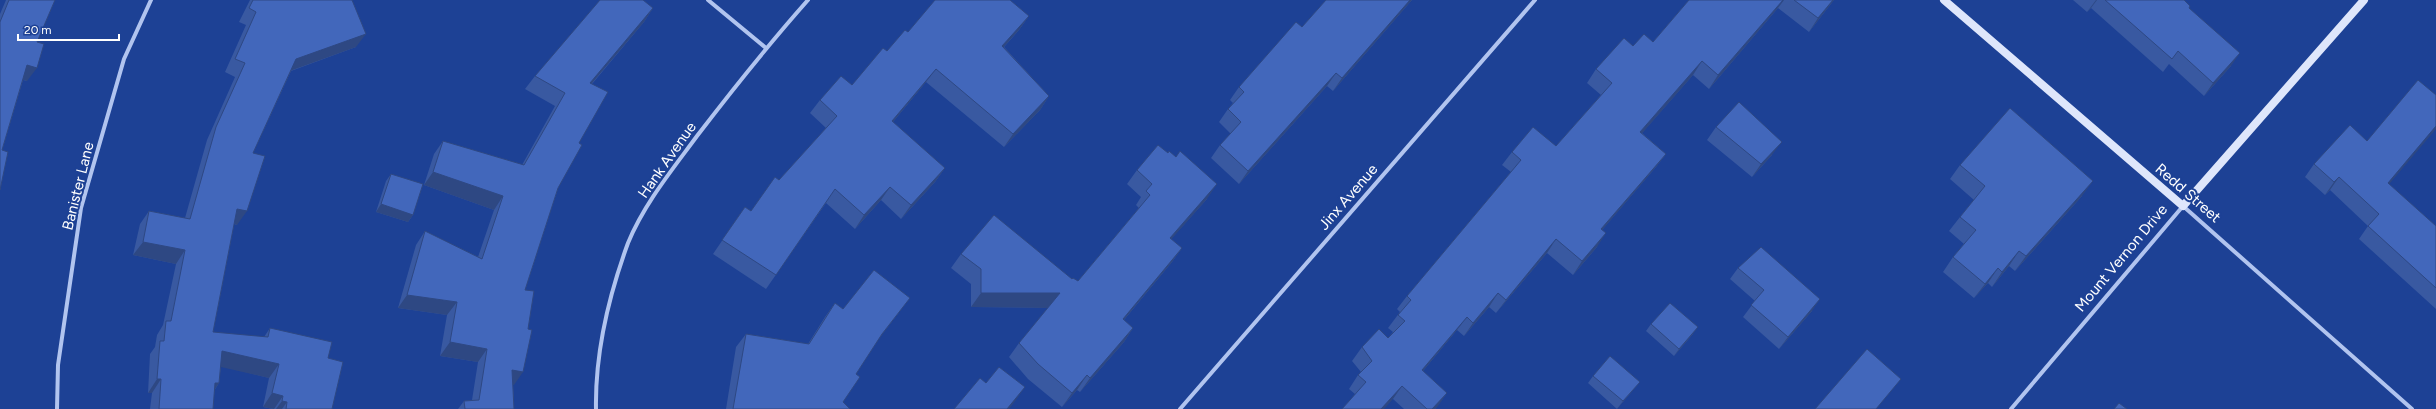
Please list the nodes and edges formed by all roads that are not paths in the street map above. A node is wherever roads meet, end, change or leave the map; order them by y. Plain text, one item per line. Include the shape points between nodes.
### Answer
1 (152, 0) edge
2 (708, 0) edge
3 (808, 0) edge
4 (1535, 0) edge
5 (1944, 0) edge
6 (2364, 0) edge
7 (766, 48) junction
8 (2183, 206) junction
9 (57, 409) edge
10 (596, 409) edge
11 (1180, 409) edge
12 (2011, 409) edge
13 (2412, 409) edge

1 - 9 street, Banister Lane via 124,59 81,208 58,365
2 - 7 street
3 - 7 street, Hank Avenue
4 - 11 street, Jinx Avenue
5 - 8 street, Redd Street
6 - 8 street, Mount Vernon Drive
7 - 10 street, Hank Avenue via 658,187 629,242 607,318 596,376
8 - 12 street, Mount Vernon Drive
8 - 13 street, Redd Street

